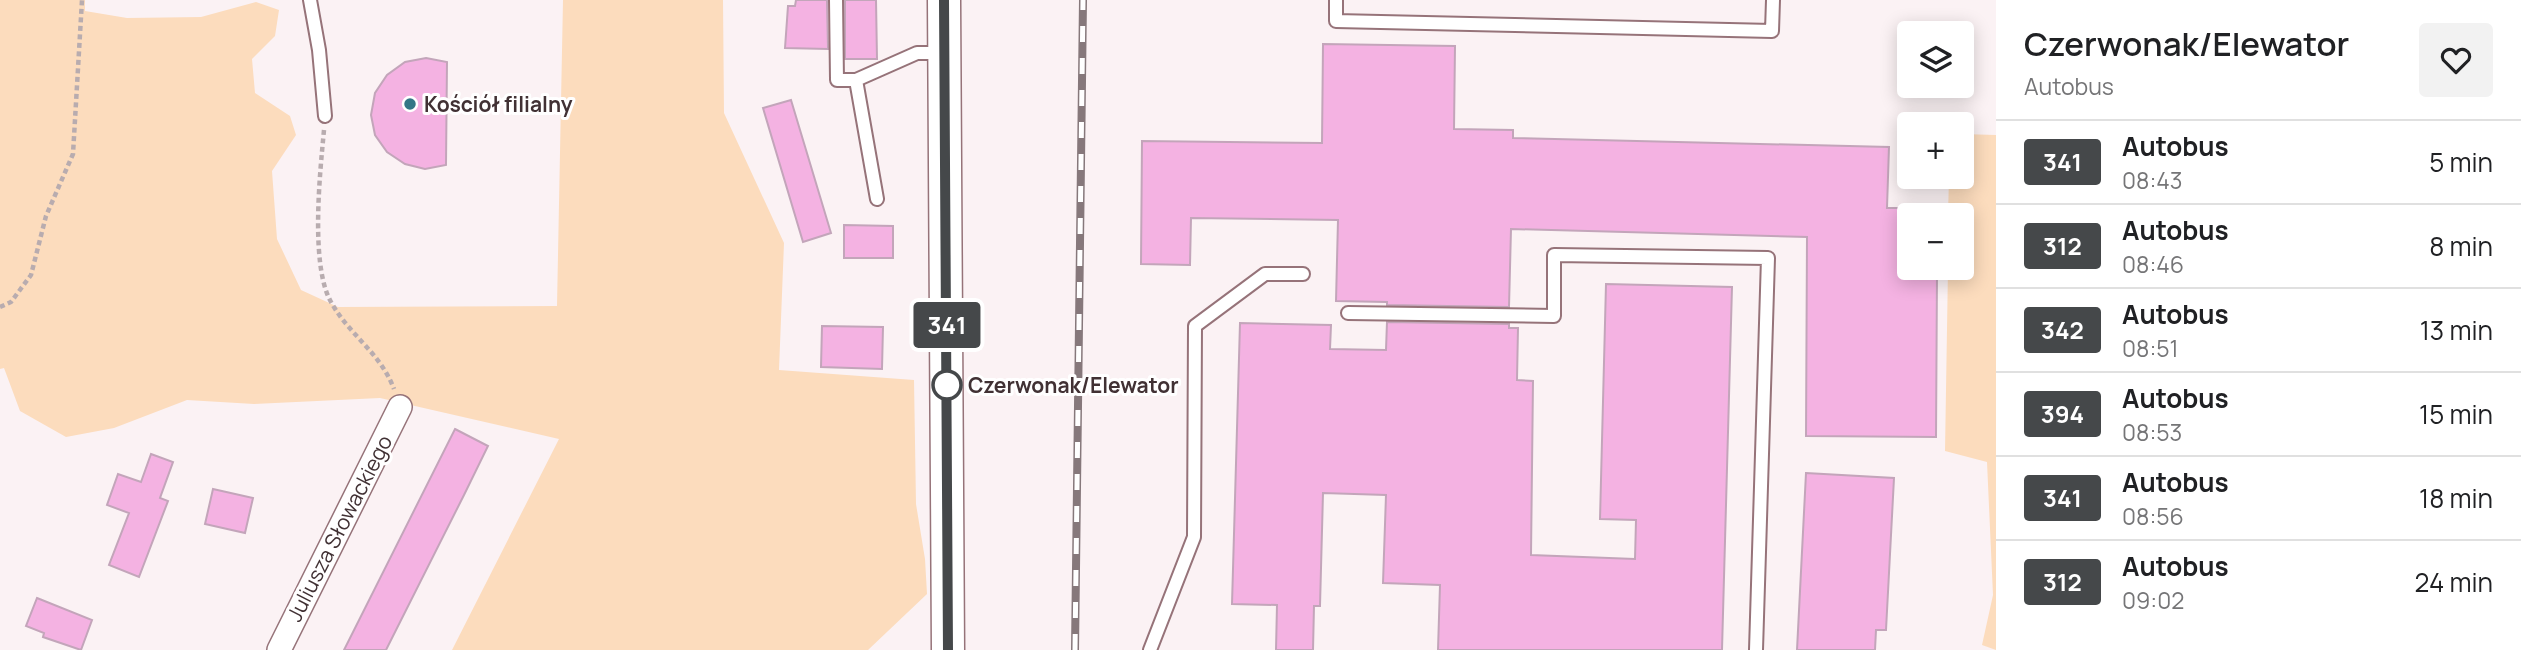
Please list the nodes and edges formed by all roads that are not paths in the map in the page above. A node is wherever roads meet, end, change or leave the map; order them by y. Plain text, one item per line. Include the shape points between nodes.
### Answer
1 (310, 0) edge
2 (836, 0) edge
3 (944, 0) edge
4 (1336, 0) edge
5 (1773, 0) edge
6 (944, 53) junction
7 (856, 80) junction
8 (325, 116) road end
9 (877, 198) dead end
10 (1303, 274) dead end
11 (1348, 313) dead end
12 (400, 407) road end
13 (279, 650) edge
14 (948, 650) edge
15 (1150, 650) edge
16 (1756, 650) edge

1 - 8 lane
2 - 7 lane via 837,80
3 - 6 main road
4 - 5 lane via 1336,21 1772,31
6 - 7 lane via 917,53
6 - 14 main road
7 - 9 lane
10 - 15 lane via 1265,274 1195,326 1194,537
11 - 16 lane via 1554,316 1554,255 1768,258
12 - 13 street, Juliusza Słowackiego

